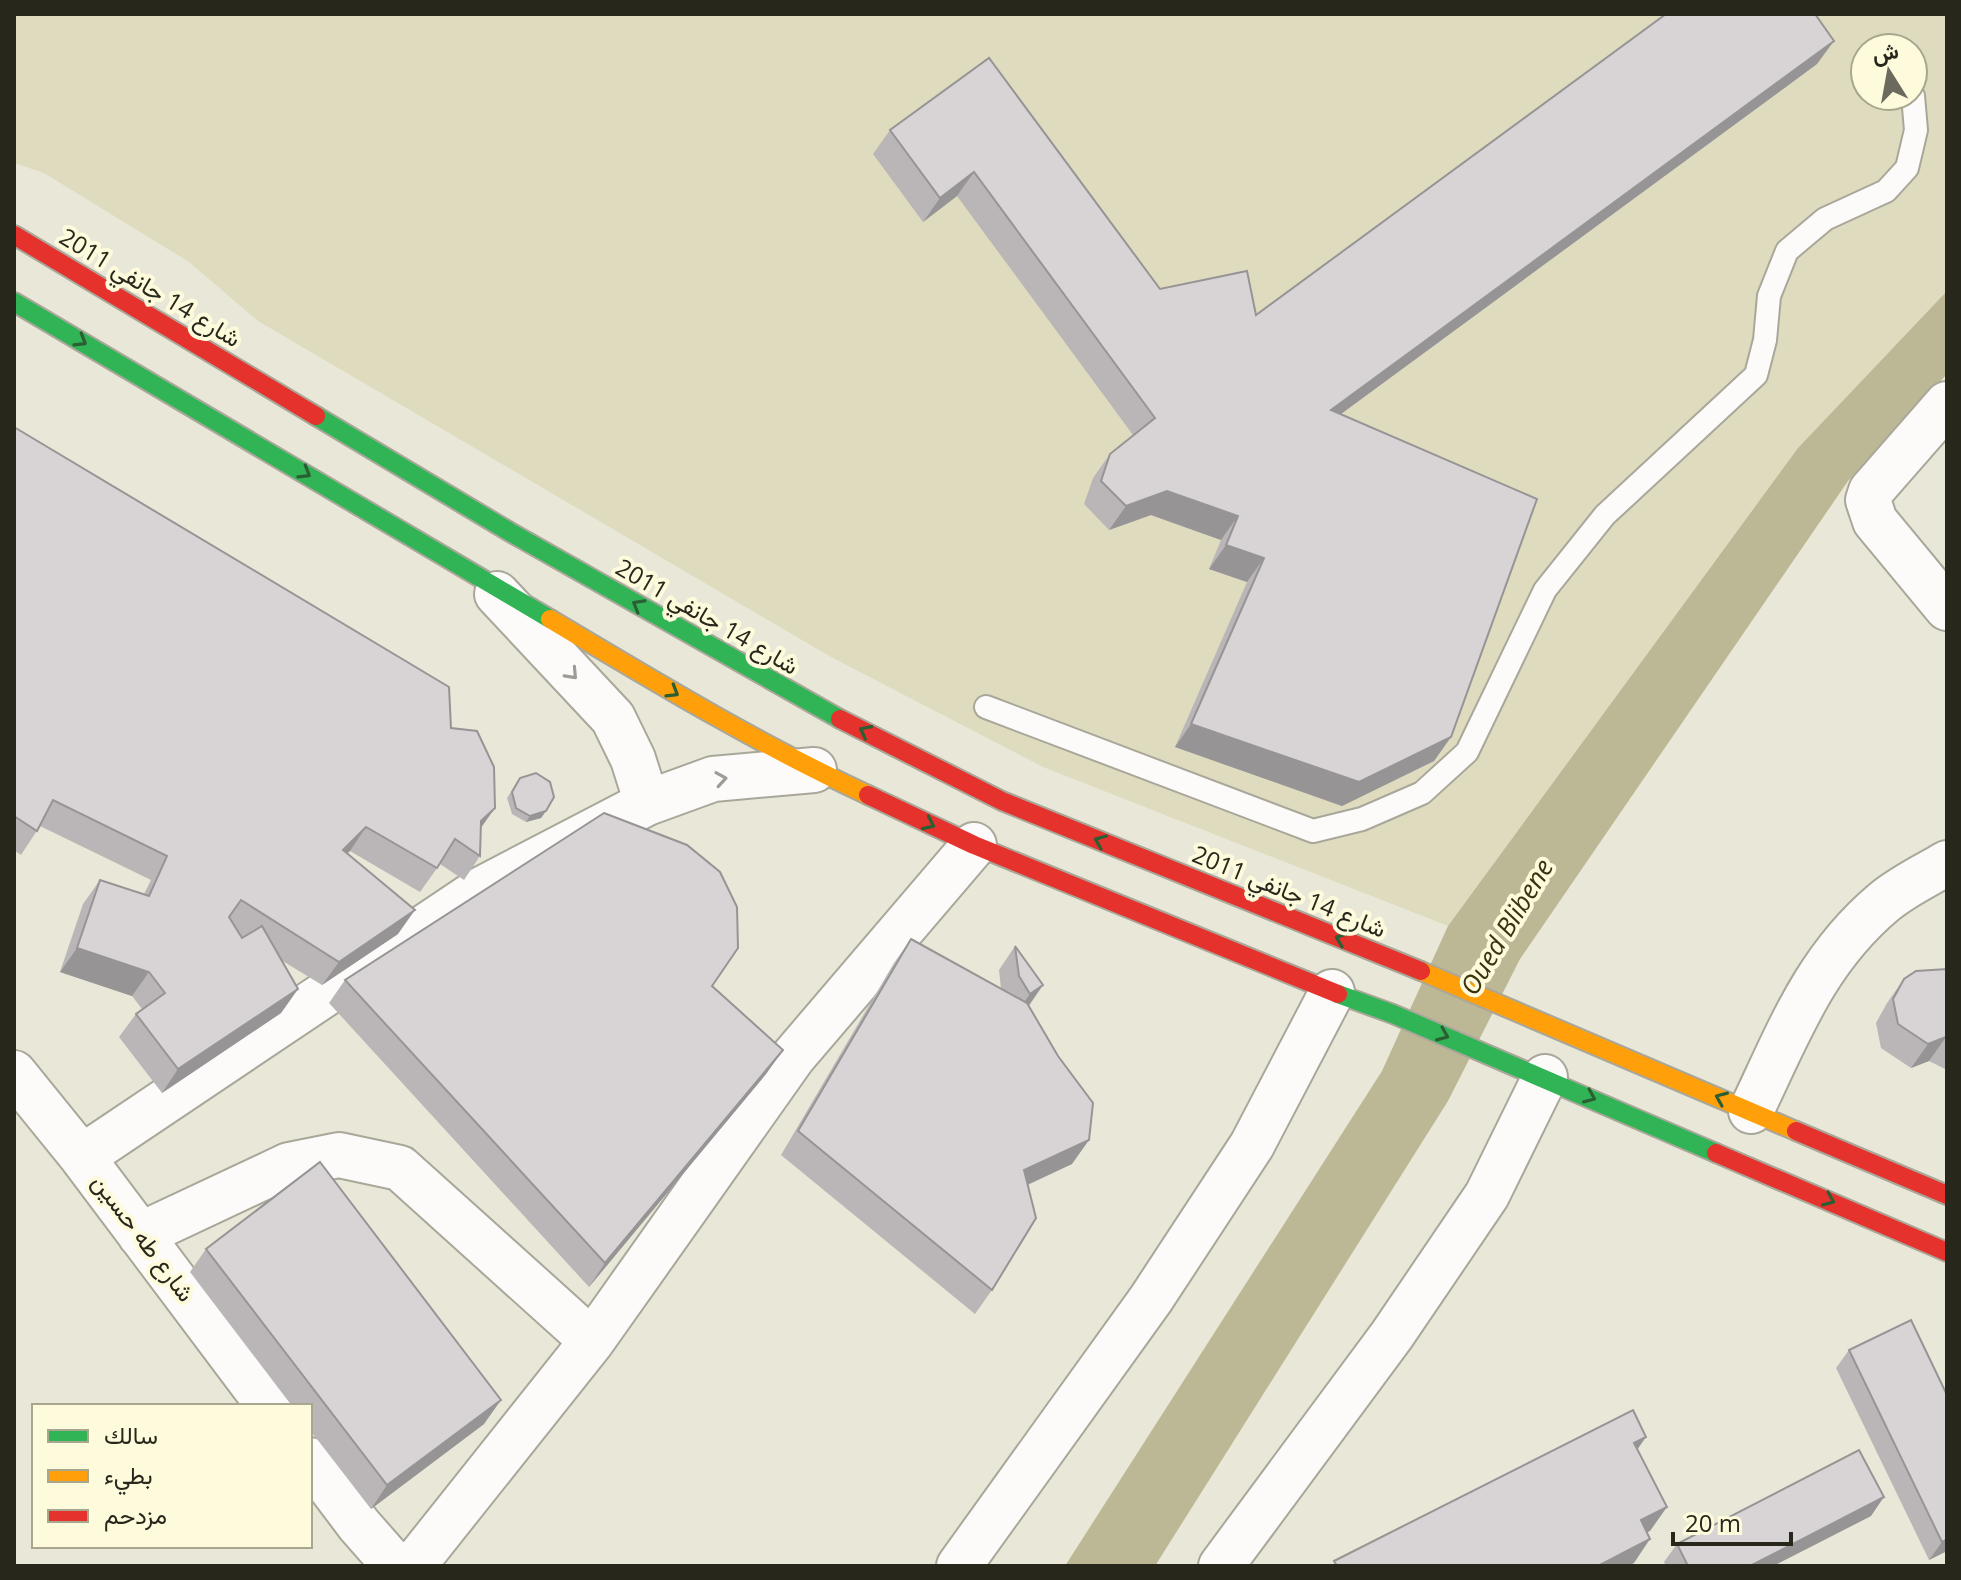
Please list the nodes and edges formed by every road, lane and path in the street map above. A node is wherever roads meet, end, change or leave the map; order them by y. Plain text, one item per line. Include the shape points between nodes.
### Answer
1 (1914, 112) edge
2 (14, 235) edge
3 (14, 302) edge
4 (1947, 404) edge
5 (480, 577) junction
6 (1947, 608) edge
7 (986, 707) dead end
8 (814, 770) junction
9 (647, 803) junction
10 (974, 845) junction
11 (1947, 863) edge
12 (1332, 992) junction
13 (14, 1073) edge
14 (1545, 1077) junction
15 (1751, 1111) junction
16 (82, 1157) junction
17 (1947, 1195) edge
18 (140, 1235) junction
19 (1947, 1252) edge
20 (592, 1341) junction
21 (267, 1404) edge
22 (312, 1463) edge
23 (395, 1566) edge
24 (413, 1566) edge
25 (959, 1566) edge
26 (1221, 1566) edge

1 - 7 lane via 1907,168 1886,191 1825,219 1787,251 1769,296 1756,375 1605,515 1545,590 1467,752 1422,793 1362,819 1313,831
15 -> 2 main road, شارع 14 جانفي 2011 via 1002,801 826,712 510,532
3 -> 5 main road
4 - 6 street via 1868,500 1875,521
5 -> 8 main road
5 -> 9 street via 613,718
9 -> 8 street via 713,779
8 -> 10 main road
9 - 16 street via 480,890
10 - 12 main road
10 - 20 street via 793,1057
11 - 15 street via 1886,900 1839,945 1809,991
12 -> 14 main road
12 - 25 street via 1252,1145 1151,1299
13 - 16 street, شارع طه حسين
14 -> 19 main road
14 - 26 street via 1487,1195 1392,1335
15 - 17 main road
16 - 18 street, شارع طه حسين
18 - 20 street via 289,1165 339,1155 400,1168
18 - 21 street, شارع طه حسين
20 - 24 street
22 - 23 street

